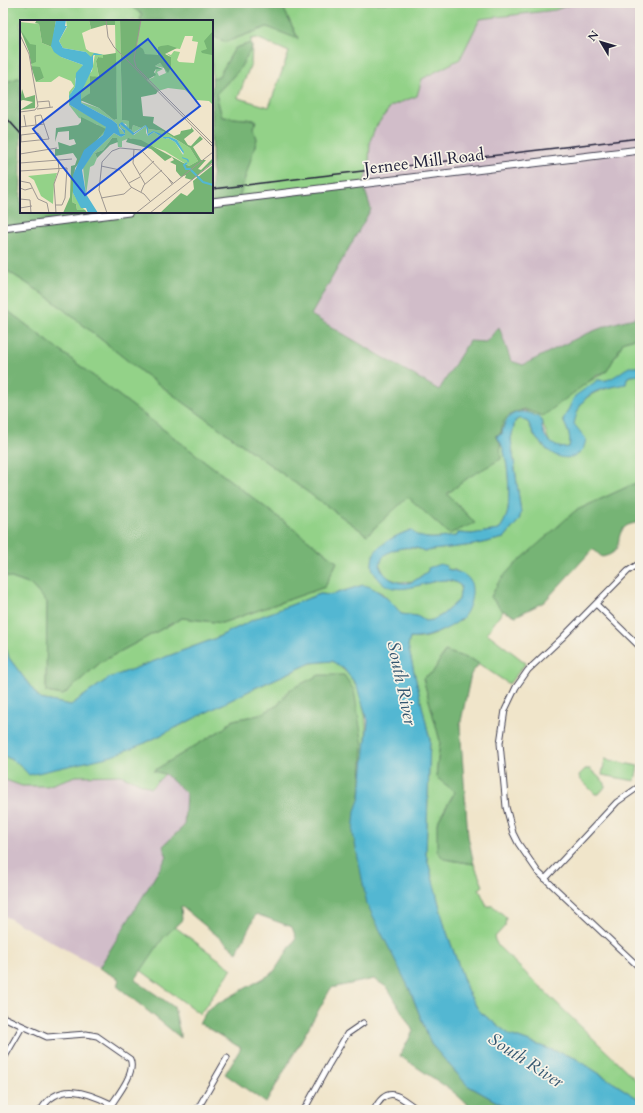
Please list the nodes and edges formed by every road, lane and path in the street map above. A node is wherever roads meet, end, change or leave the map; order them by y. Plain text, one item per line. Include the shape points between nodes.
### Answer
1 (640, 150) edge
2 (213, 202) edge
3 (121, 213) edge
4 (3, 228) edge
5 (640, 563) edge
6 (596, 604) junction
7 (640, 647) edge
8 (640, 786) edge
9 (545, 879) junction
10 (640, 968) edge
11 (3, 1017) edge
12 (363, 1023) dead end
13 (22, 1027) junction
14 (227, 1058) dead end
15 (3, 1060) edge
16 (111, 1104) junction
17 (41, 1110) edge
18 (108, 1110) edge
19 (197, 1110) edge
20 (305, 1110) edge
21 (374, 1110) edge
22 (418, 1110) edge

1 - 2 street, Jernee Mill Road
3 - 4 street
5 - 6 street via 628,571
6 - 7 street
6 - 9 street via 522,677 510,698 502,724 500,743 505,801 510,825 525,856
8 - 9 street via 617,802
9 - 10 street
11 - 13 street
12 - 20 street via 347,1034
13 - 15 street
13 - 16 street via 47,1037 86,1034 97,1036 130,1059 132,1069
14 - 19 street
16 - 17 street via 81,1091 69,1092 57,1095 45,1103
16 - 18 street
21 - 22 street via 383,1097 392,1094

